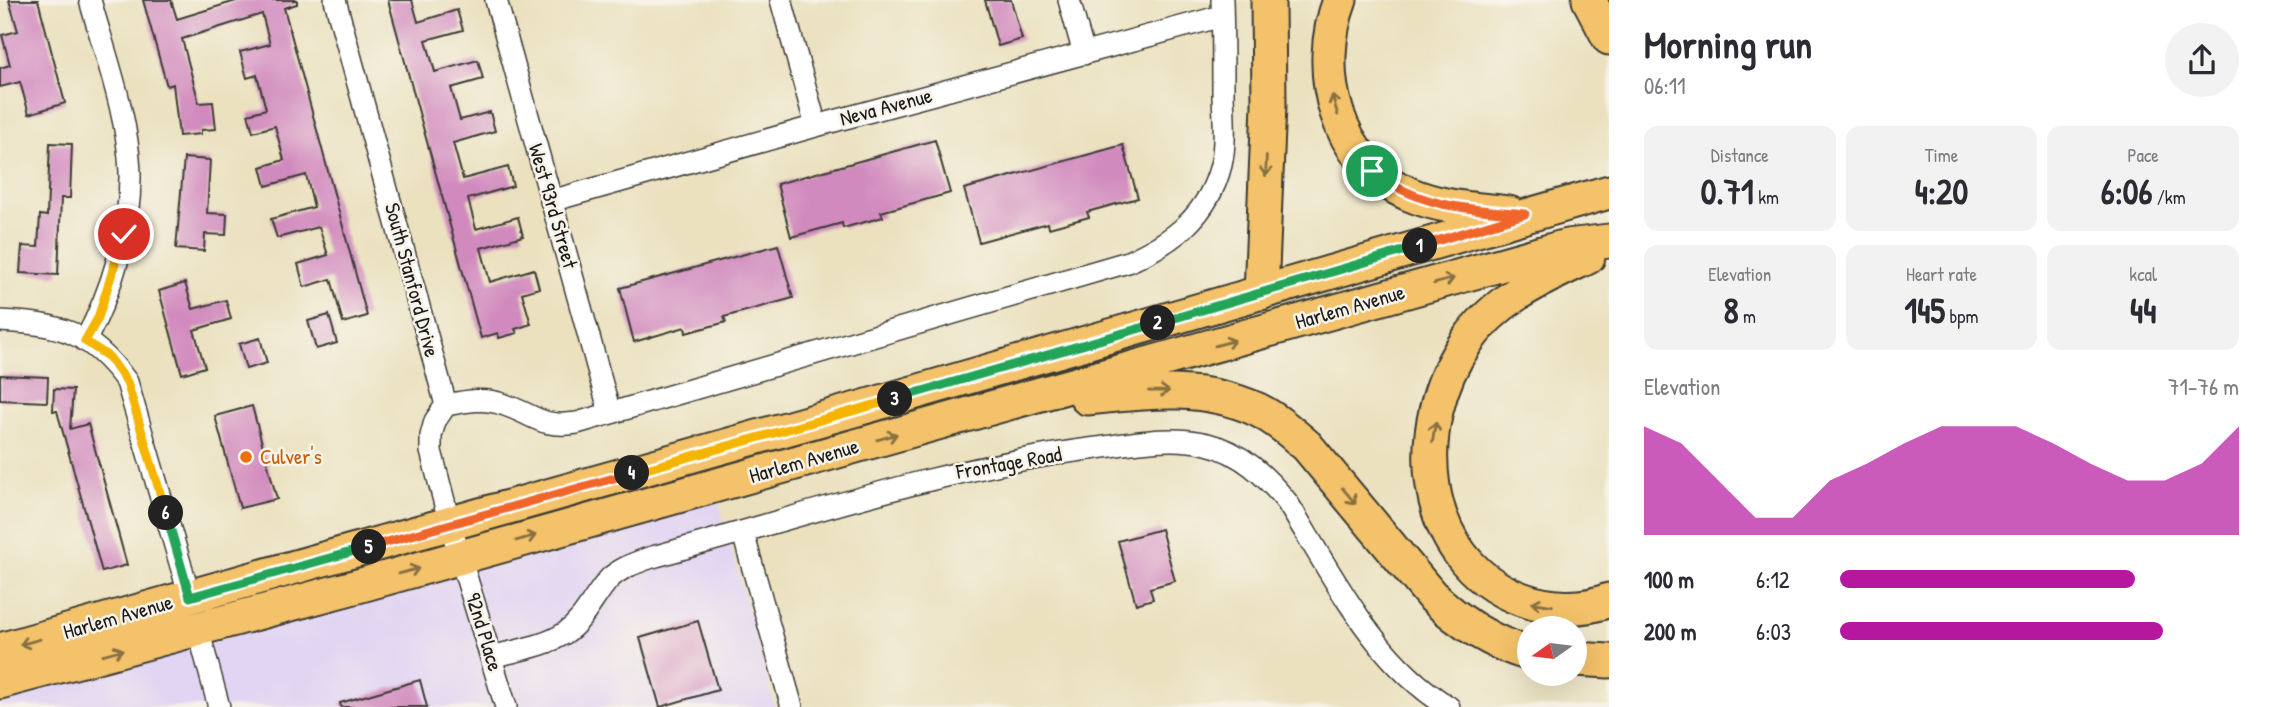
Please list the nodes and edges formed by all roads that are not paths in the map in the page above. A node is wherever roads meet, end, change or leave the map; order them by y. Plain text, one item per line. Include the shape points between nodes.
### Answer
1 (90, 0) edge
2 (335, 0) edge
3 (496, 0) edge
4 (781, 0) edge
5 (1069, 0) edge
6 (1268, 0) edge
7 (1340, 0) edge
8 (1589, 0) edge
9 (1222, 8) edge
10 (1609, 38) edge
11 (1084, 54) junction
12 (816, 125) junction
13 (1609, 192) edge
14 (551, 201) junction
15 (1525, 214) junction
16 (1609, 241) edge
17 (1609, 247) edge
18 (1261, 293) junction
19 (0, 321) edge
20 (85, 341) junction
21 (446, 405) junction
22 (994, 408) junction
23 (610, 412) junction
24 (450, 524) junction
25 (743, 533) junction
26 (461, 557) junction
27 (190, 597) junction
28 (1609, 600) edge
29 (198, 629) junction
30 (1517, 649) edge
31 (0, 650) edge
32 (492, 657) junction
33 (1587, 660) edge
34 (1609, 661) edge
35 (0, 682) edge
36 (219, 707) edge
37 (506, 707) edge
38 (792, 707) edge
39 (1449, 707) edge

1 - 20 street via 124,128 130,172 124,234 98,318
2 - 21 street, South Stanford Drive
3 - 14 street, West 93rd Street
4 - 12 street
5 - 11 street
6 -> 18 main road via 1269,105
15 -> 7 main road via 1428,201 1389,184 1364,161 1343,130 1331,92 1331,33
8 - 10 main road
9 - 11 street, Neva Avenue
9 - 23 street via 1221,164 1199,211 1158,248 1128,262
11 - 12 street, Neva Avenue
12 - 14 street, Neva Avenue
13 - 15 main road, Harlem Avenue
14 - 23 street, West 93rd Street
15 - 18 main road, Harlem Avenue
22 -> 16 main road, Harlem Avenue via 1567,246
28 -> 17 main road via 1565,607 1536,604 1480,578 1447,535 1432,482 1438,408 1466,341 1489,314 1517,292
18 - 24 main road, Harlem Avenue
19 - 20 street via 51,326
20 - 27 street via 109,357 127,382
21 - 23 street via 490,401 558,425
21 - 24 street via 435,421 431,451
26 -> 22 main road, Harlem Avenue
22 -> 30 main road via 1155,391 1191,392 1259,410 1307,446 1451,614 1470,628
24 - 26 street
24 - 27 main road, Harlem Avenue
25 - 32 street, Frontage Road via 628,566 611,577 565,633
25 - 38 street
25 - 39 street, Frontage Road via 985,466 1137,443 1180,439 1209,444 1254,467 1272,484 1387,655 1407,677
29 -> 26 main road, Harlem Avenue
26 - 32 street, 92nd Place
27 -> 31 main road, Harlem Avenue
35 -> 29 main road, Harlem Avenue
29 - 36 street
32 - 37 street, 92nd Place
33 - 34 main road

